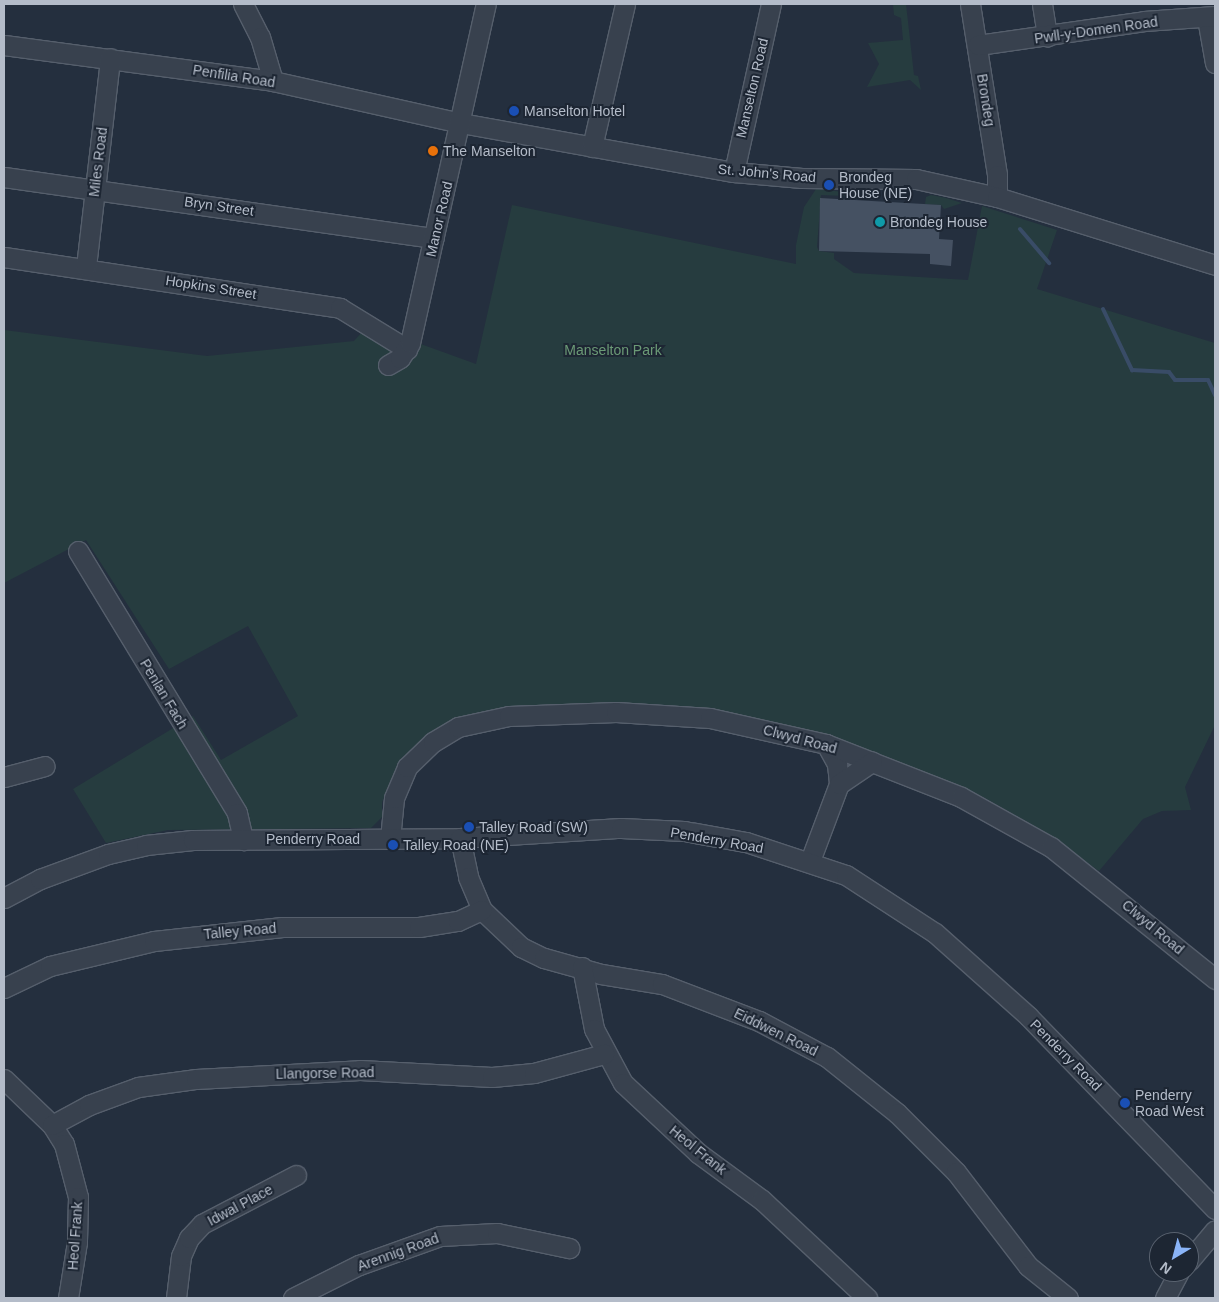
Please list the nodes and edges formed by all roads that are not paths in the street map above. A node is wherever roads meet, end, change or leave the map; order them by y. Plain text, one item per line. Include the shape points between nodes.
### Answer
1 (243, 4) edge
2 (486, 4) edge
3 (625, 4) edge
4 (771, 4) edge
5 (970, 4) edge
6 (1042, 4) edge
7 (1211, 17) edge
8 (1047, 37) junction
9 (4, 45) edge
10 (978, 45) junction
11 (110, 58) junction
12 (1215, 63) edge
13 (273, 81) junction
14 (461, 123) junction
15 (592, 147) junction
16 (734, 172) junction
17 (4, 176) edge
18 (95, 188) junction
19 (997, 197) junction
20 (434, 238) junction
21 (4, 257) edge
22 (1215, 265) edge
23 (86, 267) junction
24 (407, 349) junction
25 (388, 365) dead end
26 (78, 551) dead end
27 (826, 744) junction
28 (872, 762) junction
29 (45, 766) dead end
30 (4, 777) edge
31 (840, 784) junction
32 (460, 838) junction
33 (390, 839) junction
34 (243, 840) junction
35 (810, 861) junction
36 (4, 898) edge
37 (482, 910) junction
38 (582, 967) junction
39 (1215, 979) edge
40 (4, 988) edge
41 (604, 1054) junction
42 (4, 1079) edge
43 (52, 1125) junction
44 (296, 1175) dead end
45 (1215, 1209) edge
46 (1215, 1230) edge
47 (569, 1248) dead end
48 (1199, 1249) edge
49 (1174, 1282) edge
50 (68, 1298) edge
51 (176, 1298) edge
52 (293, 1298) edge
53 (867, 1298) edge
54 (1068, 1298) edge
55 (1165, 1298) edge

1 - 13 street via 260,37
2 - 14 street, Manor Road
3 - 15 street
4 - 16 street, Manselton Road
5 - 10 street, Brondeg
6 - 8 street
7 - 8 street, Pwll-y-Domen Road via 1144,22
7 - 12 street
8 - 10 street, Pwll-y-Domen Road
9 - 11 street, Penfilia Road
10 - 19 street, Brondeg via 997,175
11 - 13 street, Penfilia Road
11 - 18 street, Miles Road
13 - 14 street, Penfilia Road
14 - 15 street, St. John's Road
14 - 20 street, Manor Road
15 - 16 street, St. John's Road
16 - 19 street, St. John's Road via 802,178 916,179
17 - 18 street, Bryn Street
18 - 20 street, Bryn Street
18 - 23 street, Miles Road
19 - 22 street, St. John's Road
20 - 24 street, Manor Road
21 - 23 street, Hopkins Street
23 - 24 street, Hopkins Street via 340,308
24 - 25 street
26 - 34 street, Penlan Fach via 237,813
27 - 28 street, Clwyd Road
27 - 31 street via 837,764
27 - 33 street, Clwyd Road via 710,718 616,712 509,716 458,727 433,742 407,767 394,798
28 - 31 street
28 - 39 street, Clwyd Road via 961,797 1051,847
29 - 30 street
31 - 35 street
32 - 33 street, Penderry Road
32 - 35 street, Penderry Road via 621,828 684,831 746,842
32 - 37 street, Eiddwen Road via 468,877
33 - 34 street, Penderry Road
34 - 36 street, Penderry Road via 146,845 40,879
35 - 45 street, Penderry Road via 846,875 935,932 1028,1016
37 - 38 street, Eiddwen Road via 521,947 544,958
37 - 40 street, Talley Road via 458,921 419,927 282,927 154,941 50,966
38 - 41 street, Heol Frank via 587,1005
38 - 54 street, Eiddwen Road via 662,984 759,1021 828,1057 897,1114 956,1172 1028,1266
41 - 43 street, Llangorse Road via 534,1073 492,1077 360,1070 196,1079 138,1087 89,1105
41 - 53 street, Heol Frank via 623,1083 698,1154 762,1200
42 - 43 street, Heol Frank
43 - 50 street, Heol Frank via 64,1144 78,1197 77,1242
44 - 51 street, Idwal Place via 202,1224 189,1238 182,1256
46 - 48 street
47 - 52 street, Arennig Road via 497,1233 440,1236 359,1265
49 - 55 street

